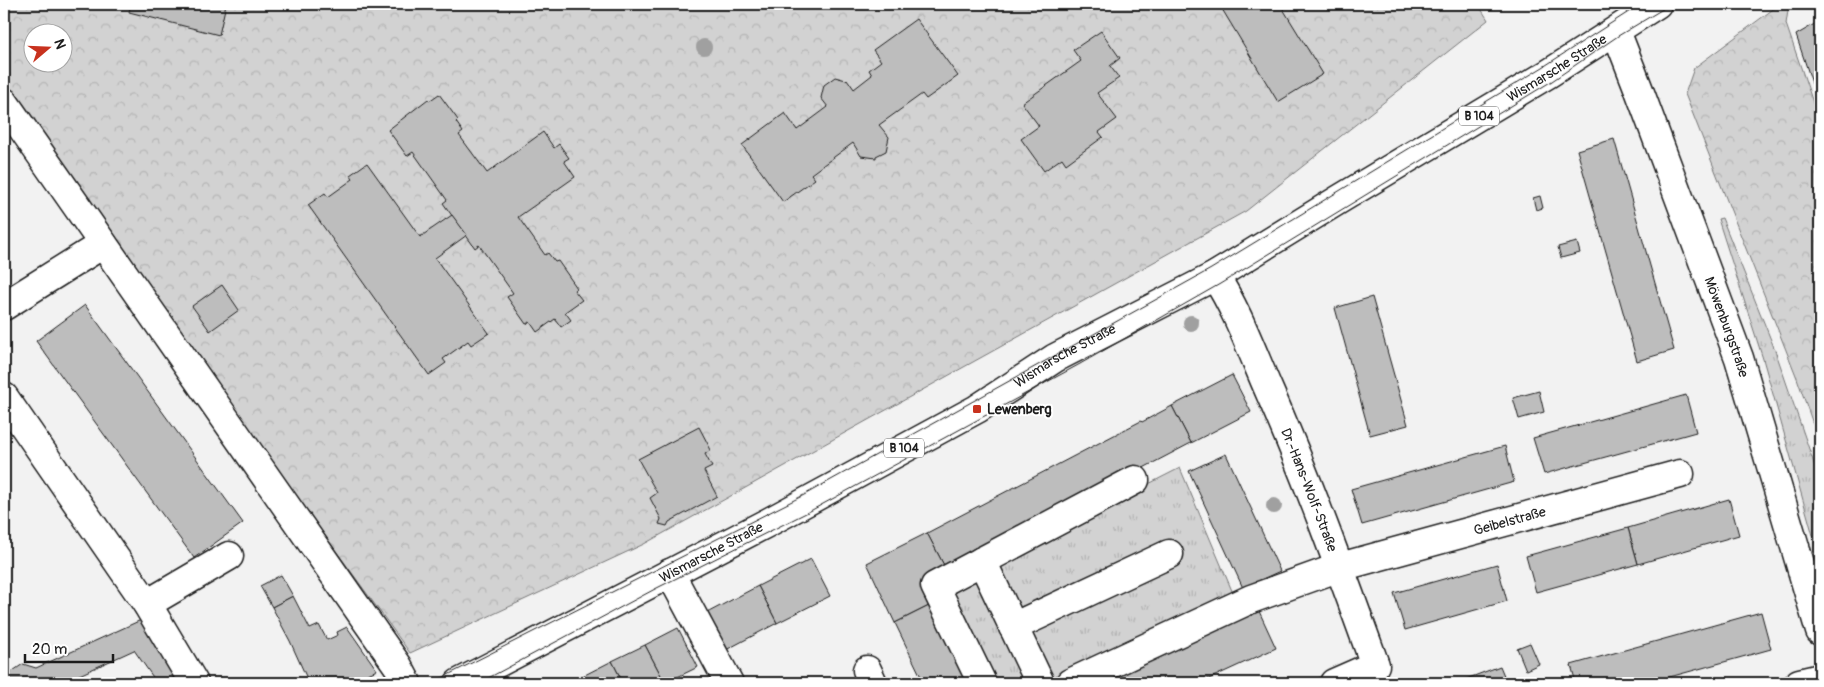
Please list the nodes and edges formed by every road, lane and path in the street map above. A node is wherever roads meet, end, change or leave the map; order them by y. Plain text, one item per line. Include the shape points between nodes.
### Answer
1 (1656, 4) edge
2 (1616, 31) junction
3 (4, 102) edge
4 (103, 244) junction
5 (1215, 276) junction
6 (4, 306) edge
7 (4, 397) edge
8 (1680, 474) dead end
9 (1134, 480) dead end
10 (1169, 554) dead end
11 (229, 556) dead end
12 (982, 561) junction
13 (1340, 567) junction
14 (670, 573) junction
15 (147, 604) junction
16 (1014, 627) junction
17 (1820, 631) edge
18 (1820, 678) edge
19 (472, 680) edge
20 (194, 683) edge
21 (407, 683) edge
22 (729, 683) edge
23 (982, 683) edge
24 (1040, 683) edge
25 (1070, 683) edge
26 (1334, 683) edge
27 (1799, 683) edge

1 - 2 street, Wismarsche Straße / B 104
2 - 5 street, Wismarsche Straße / B 104
2 - 17 street, Möwenburgstraße via 1739,358
3 - 4 street
4 - 6 street
4 - 21 street
5 - 13 street, Dr.-Hans-Wolf-Straße via 1240,322
5 - 14 street, Wismarsche Straße / B 104 via 1055,358 977,410
7 - 15 street
8 - 13 street, Geibelstraße
9 - 12 street
10 - 16 street
11 - 15 street
12 - 16 street
12 - 23 street via 935,586
13 - 25 street, Geibelstraße via 1251,599
13 - 26 street, Dr.-Hans-Wolf-Straße via 1375,665
14 - 19 street, Wismarsche Straße / B 104
14 - 22 street
15 - 20 street
16 - 24 street
18 - 27 street

